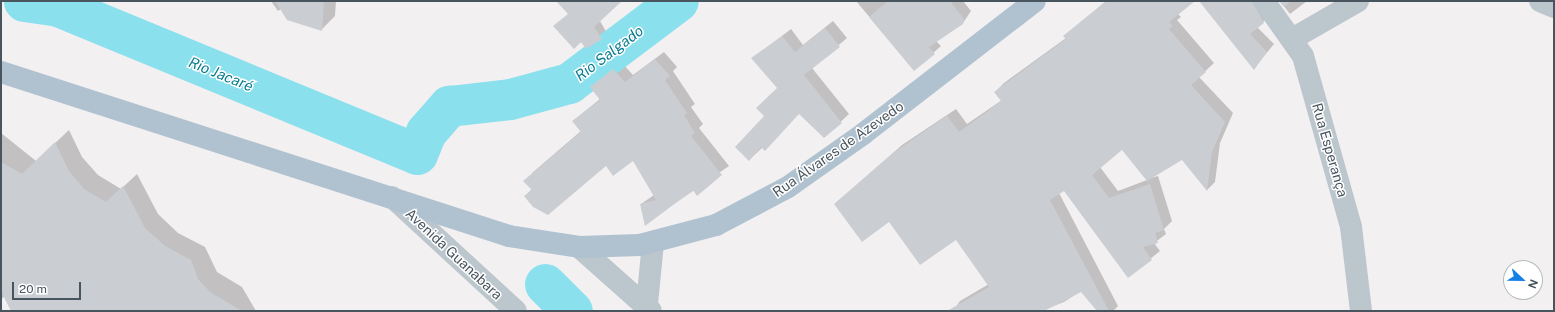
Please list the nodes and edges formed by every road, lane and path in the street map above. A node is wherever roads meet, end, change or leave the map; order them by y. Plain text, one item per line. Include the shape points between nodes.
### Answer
1 (1035, 1) edge
2 (1264, 1) edge
3 (1358, 1) edge
4 (1540, 1) edge
5 (1554, 7) edge
6 (1292, 39) junction
7 (1, 72) edge
8 (399, 199) junction
9 (653, 243) junction
10 (579, 246) junction
11 (649, 307) edge
12 (516, 311) edge
13 (1362, 311) edge

1 - 9 main road, Rua Álvares de Azevedo via 863,134 788,187 716,225
2 - 6 street, Rua Esperança
3 - 6 street
4 - 5 street
6 - 13 street, Rua Esperança via 1303,56 1351,226
7 - 8 main road, Rua Álvares de Azevedo
8 - 10 main road, Rua Álvares de Azevedo via 544,243
8 - 12 street, Avenida Guanabara
9 - 10 main road, Rua Álvares de Azevedo
9 - 11 street
10 - 11 street

